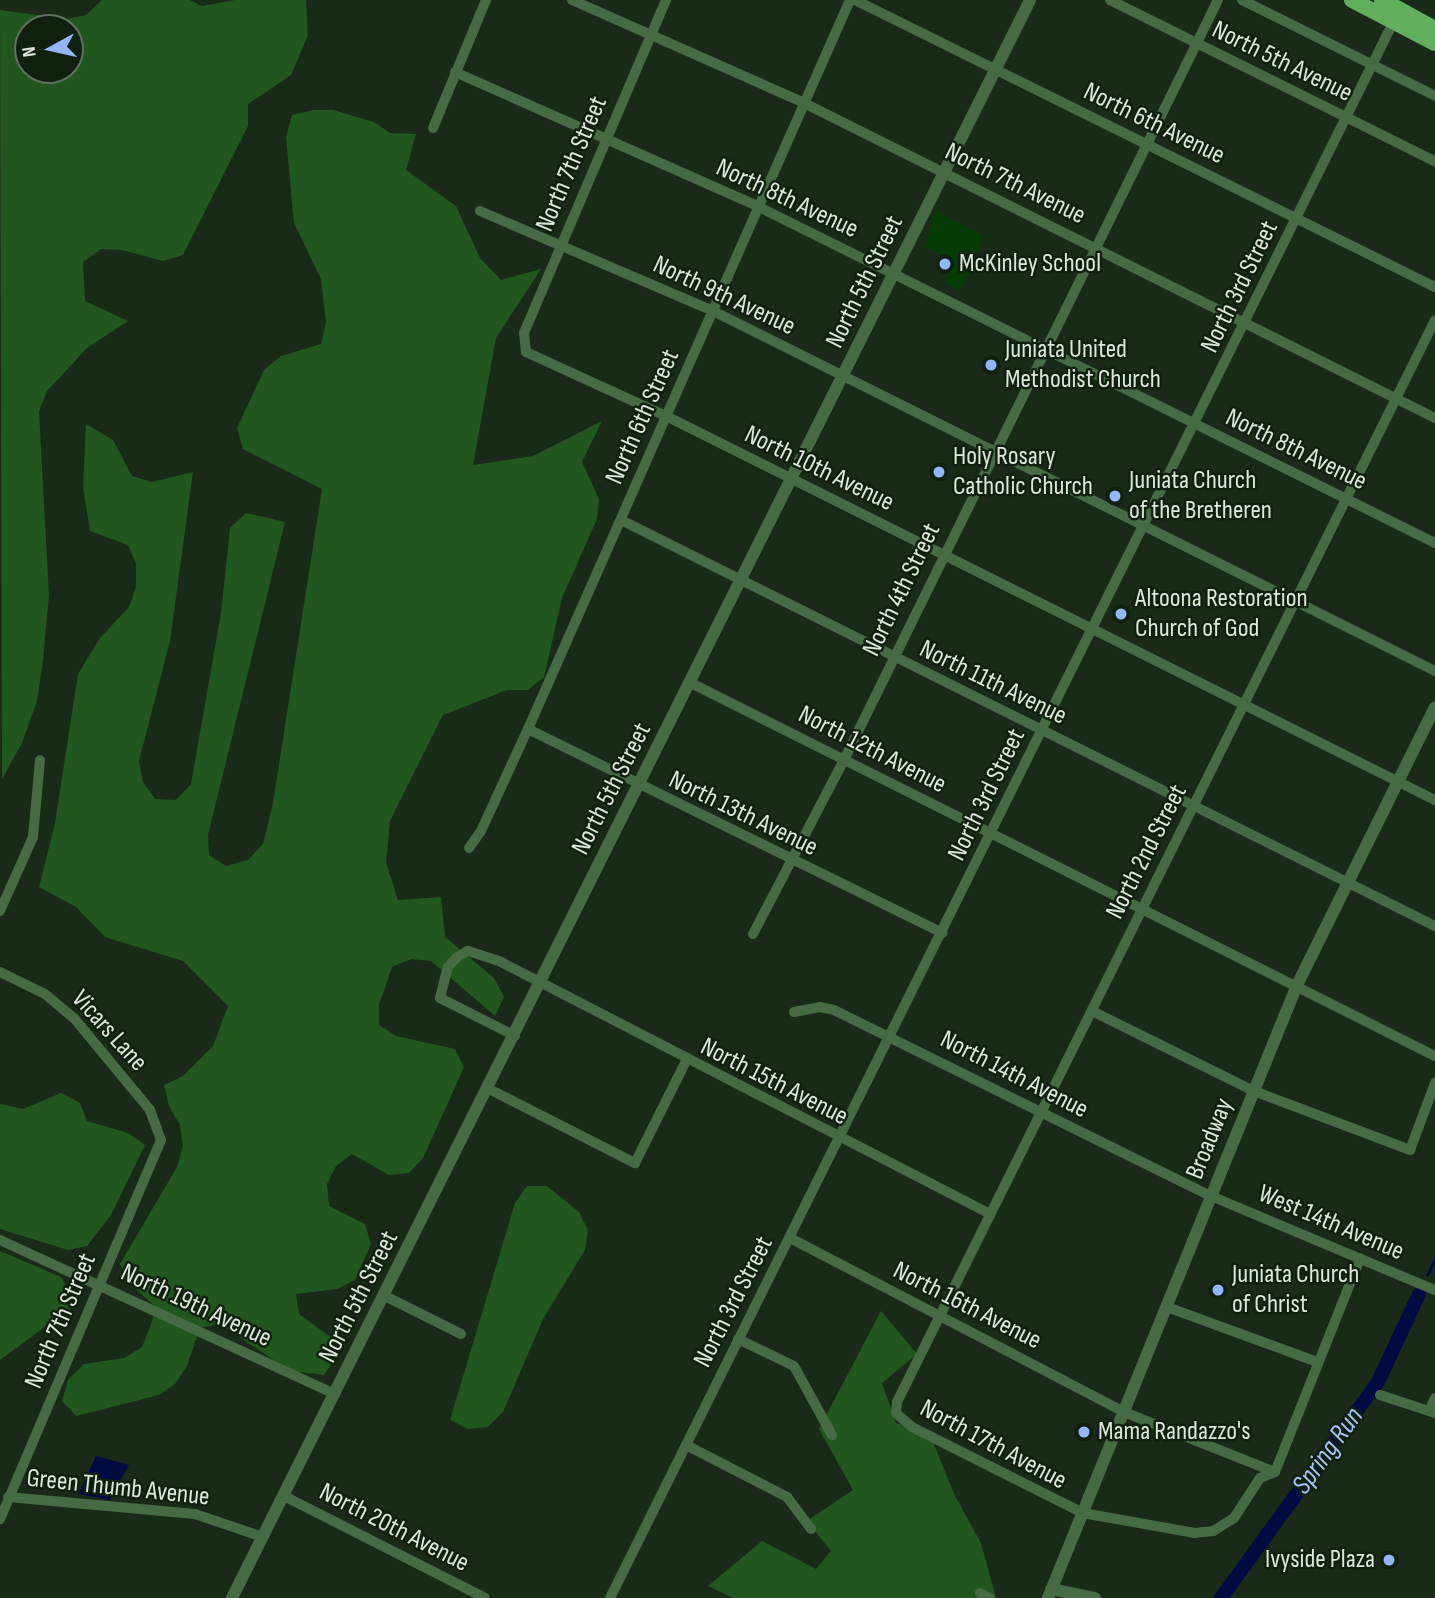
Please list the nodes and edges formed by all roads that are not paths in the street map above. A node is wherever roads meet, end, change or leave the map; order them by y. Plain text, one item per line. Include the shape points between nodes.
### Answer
1 (486, 0) edge
2 (572, 0) edge
3 (666, 0) edge
4 (850, 0) edge
5 (855, 0) edge
6 (1030, 0) edge
7 (1110, 0) edge
8 (1218, 0) edge
9 (1242, 0) edge
10 (1352, 0) edge
11 (1382, 0) edge
12 (1397, 15) junction
13 (1435, 29) edge
14 (651, 35) junction
15 (1435, 43) edge
16 (1197, 44) junction
17 (1374, 65) junction
18 (995, 70) junction
19 (455, 72) junction
20 (1435, 96) edge
21 (804, 103) junction
22 (1348, 118) junction
23 (433, 128) dead end
24 (604, 140) junction
25 (1147, 144) junction
26 (1435, 161) edge
27 (944, 172) junction
28 (759, 207) junction
29 (480, 211) dead end
30 (1298, 218) junction
31 (561, 245) junction
32 (1095, 247) junction
33 (894, 274) junction
34 (1435, 287) edge
35 (713, 311) junction
36 (1435, 320) edge
37 (1245, 323) junction
38 (522, 347) joint
39 (1043, 349) junction
40 (844, 376) junction
41 (1395, 398) junction
42 (666, 416) junction
43 (1435, 418) edge
44 (1196, 424) junction
45 (995, 452) junction
46 (792, 478) junction
47 (1347, 498) junction
48 (621, 520) junction
49 (1144, 527) junction
50 (1435, 543) edge
51 (943, 554) junction
52 (742, 581) junction
53 (1295, 602) junction
54 (1094, 628) junction
55 (892, 657) junction
56 (1435, 671) edge
57 (691, 683) junction
58 (1244, 705) junction
59 (1435, 706) edge
60 (528, 729) junction
61 (1042, 731) junction
62 (40, 760) dead end
63 (844, 760) junction
64 (1398, 781) junction
65 (639, 786) junction
66 (1435, 800) edge
67 (1193, 807) junction
68 (991, 834) junction
69 (469, 848) dead end
70 (789, 860) junction
71 (1347, 882) junction
72 (1142, 909) junction
73 (0, 911) edge
74 (1435, 926) edge
75 (942, 933) junction
76 (752, 934) dead end
77 (0, 972) edge
78 (540, 985) junction
79 (1297, 985) junction
80 (1092, 1011) junction
81 (794, 1012) dead end
82 (514, 1036) junction
83 (891, 1037) junction
84 (1435, 1056) edge
85 (686, 1061) junction
86 (1435, 1083) edge
87 (489, 1089) junction
88 (1254, 1091) junction
89 (1040, 1113) junction
90 (840, 1139) junction
91 (161, 1140) joint
92 (1211, 1196) junction
93 (990, 1214) junction
94 (790, 1238) junction
95 (0, 1240) edge
96 (1360, 1258) junction
97 (100, 1284) junction
98 (1435, 1290) edge
99 (385, 1296) junction
100 (1167, 1307) junction
101 (939, 1316) junction
102 (461, 1334) dead end
103 (738, 1339) junction
104 (1317, 1362) junction
105 (335, 1394) junction
106 (1380, 1395) dead end
107 (1435, 1398) edge
108 (897, 1402) joint
109 (1124, 1412) junction
110 (1432, 1412) edge
111 (832, 1435) dead end
112 (686, 1445) junction
113 (1275, 1472) junction
114 (284, 1496) junction
115 (8, 1497) junction
116 (1083, 1513) junction
117 (0, 1519) edge
118 (811, 1529) dead end
119 (263, 1536) junction
120 (1049, 1594) edge
121 (232, 1598) edge
122 (485, 1598) edge
123 (610, 1598) edge
124 (1095, 1598) edge

1 - 19 street
2 - 14 street, North 7th Avenue
3 - 14 street, North 7th Street
4 - 21 street, North 6th Street
5 - 18 street, North 6th Avenue
6 - 18 street, North 5th Street
7 - 16 street, North 5th Avenue
8 - 16 street, North 4th Street
9 - 17 street
10 - 12 main road
11 - 12 main road
12 - 13 main road
12 - 15 main road
12 - 17 street, North 3rd Street
14 - 21 street, North 7th Avenue
14 - 24 street, North 7th Street
16 - 22 street, North 5th Avenue
16 - 25 street, North 4th Street
17 - 20 street
17 - 22 street, North 3rd Street
18 - 25 street, North 6th Avenue
18 - 27 street, North 5th Street
19 - 23 street
19 - 24 street, North 8th Avenue
21 - 27 street, North 7th Avenue
21 - 28 street, North 6th Street
22 - 26 street, North 5th Avenue
22 - 30 street, North 3rd Street
24 - 28 street, North 8th Avenue
24 - 31 street, North 7th Street
25 - 30 street, North 6th Avenue
25 - 32 street, North 4th Street
27 - 32 street, North 7th Avenue
27 - 33 street, North 5th Street
28 - 33 street, North 8th Avenue
28 - 35 street, North 6th Street
29 - 31 street, North 9th Avenue
30 - 34 street, North 6th Avenue
30 - 37 street, North 3rd Street
31 - 35 street, North 9th Avenue
31 - 38 street, North 7th Street
32 - 37 street, North 7th Avenue
32 - 39 street, North 4th Street
33 - 39 street, North 8th Avenue
33 - 40 street, North 5th Street
35 - 40 street, North 9th Avenue
35 - 42 street, North 6th Street
36 - 41 street, North 2nd Street
37 - 41 street, North 7th Avenue
37 - 44 street, North 3rd Street
38 - 42 street, North 10th Avenue via 531,356
39 - 44 street, North 8th Avenue
39 - 45 street, North 4th Street
40 - 45 street, North 9th Avenue
40 - 46 street, North 5th Street
41 - 43 street, North 7th Avenue
41 - 47 street, North 2nd Street
42 - 46 street, North 10th Avenue
42 - 48 street, North 6th Street
44 - 47 street, North 8th Avenue
44 - 49 street, North 3rd Street
45 - 49 street, North 9th Avenue
45 - 51 street, North 4th Street
46 - 51 street, North 10th Avenue
46 - 52 street, North 5th Street
47 - 50 street, North 8th Avenue
47 - 53 street, North 2nd Street
48 - 52 street, North 11th Avenue
48 - 60 street, North 6th Street
49 - 53 street, North 9th Avenue
49 - 54 street, North 3rd Street
51 - 54 street, North 10th Avenue
51 - 55 street, North 4th Street
52 - 55 street, North 11th Avenue
52 - 57 street, North 5th Street
53 - 56 street, North 9th Avenue
53 - 58 street, North 2nd Street
54 - 58 street, North 10th Avenue
54 - 61 street, North 3rd Street
55 - 61 street, North 11th Avenue
55 - 63 street, North 4th Street
57 - 63 street, North 12th Avenue
57 - 65 street, North 5th Street
58 - 64 street, North 10th Avenue
58 - 67 street, North 2nd Street
59 - 64 street, Broadway
60 - 65 street, North 13th Avenue
60 - 69 street, North 6th Street
61 - 67 street, North 11th Avenue
61 - 68 street, North 3rd Street
62 - 73 street via 33,836
63 - 68 street, North 12th Avenue
63 - 70 street, North 4th Street
64 - 66 street, North 10th Avenue
64 - 71 street, Broadway
65 - 70 street, North 13th Avenue
65 - 78 street, North 5th Street
67 - 71 street, North 11th Avenue
67 - 72 street, North 2nd Street
68 - 72 street, North 12th Avenue
68 - 75 street, North 3rd Street
70 - 75 street, North 13th Avenue
70 - 76 street, North 4th Street
71 - 74 street, North 11th Avenue
71 - 79 street, Broadway
72 - 79 street, North 12th Avenue
72 - 80 street, North 2nd Street
75 - 83 street, North 3rd Street
77 - 91 street, Vicars Lane via 45,993 74,1018 150,1110
78 - 82 street, North 5th Street
78 - 82 street, North 15th Avenue via 479,952 468,951 448,967 440,998
78 - 85 street, North 15th Avenue
79 - 84 street, North 12th Avenue
79 - 88 street, Broadway
80 - 88 street
80 - 89 street, North 2nd Street
81 - 83 street, North 14th Avenue via 820,1007 834,1010
82 - 87 street, North 5th Street
83 - 89 street, North 14th Avenue
83 - 90 street, North 3rd Street
85 - 87 street via 635,1163
85 - 90 street, North 15th Avenue
86 - 88 street via 1410,1150
87 - 99 street, North 5th Street
88 - 92 street, Broadway
89 - 92 street, North 14th Avenue
89 - 93 street, North 2nd Street
90 - 93 street, North 15th Avenue
90 - 94 street, North 3rd Street
91 - 97 street, North 7th Street
92 - 96 street, West 14th Avenue
92 - 100 street, Broadway
93 - 101 street, North 2nd Street
94 - 101 street, North 16th Avenue
94 - 103 street, North 3rd Street
95 - 97 street, North 19th Avenue
96 - 98 street, West 14th Avenue
96 - 104 street
97 - 105 street, North 19th Avenue
97 - 115 street, North 7th Street
99 - 102 street
99 - 105 street, North 5th Street
100 - 104 street
100 - 109 street, Broadway
101 - 108 street, North 2nd Street
101 - 109 street, North 16th Avenue
103 - 111 street via 794,1366
103 - 112 street, North 3rd Street
104 - 113 street
105 - 114 street, North 5th Street
106 - 110 street
107 - 110 street
108 - 116 street, North 17th Avenue via 895,1413 912,1427
109 - 113 street, North 16th Avenue
109 - 116 street, Broadway
112 - 118 street via 787,1497
112 - 123 street, North 3rd Street
113 - 116 street via 1260,1478 1234,1518 1213,1531 1195,1533
114 - 119 street, North 5th Street
114 - 122 street, North 20th Avenue
115 - 117 street, North 7th Street
115 - 119 street, Green Thumb Avenue via 195,1514
116 - 120 street, Broadway
119 - 121 street, North 5th Street
120 - 124 street

